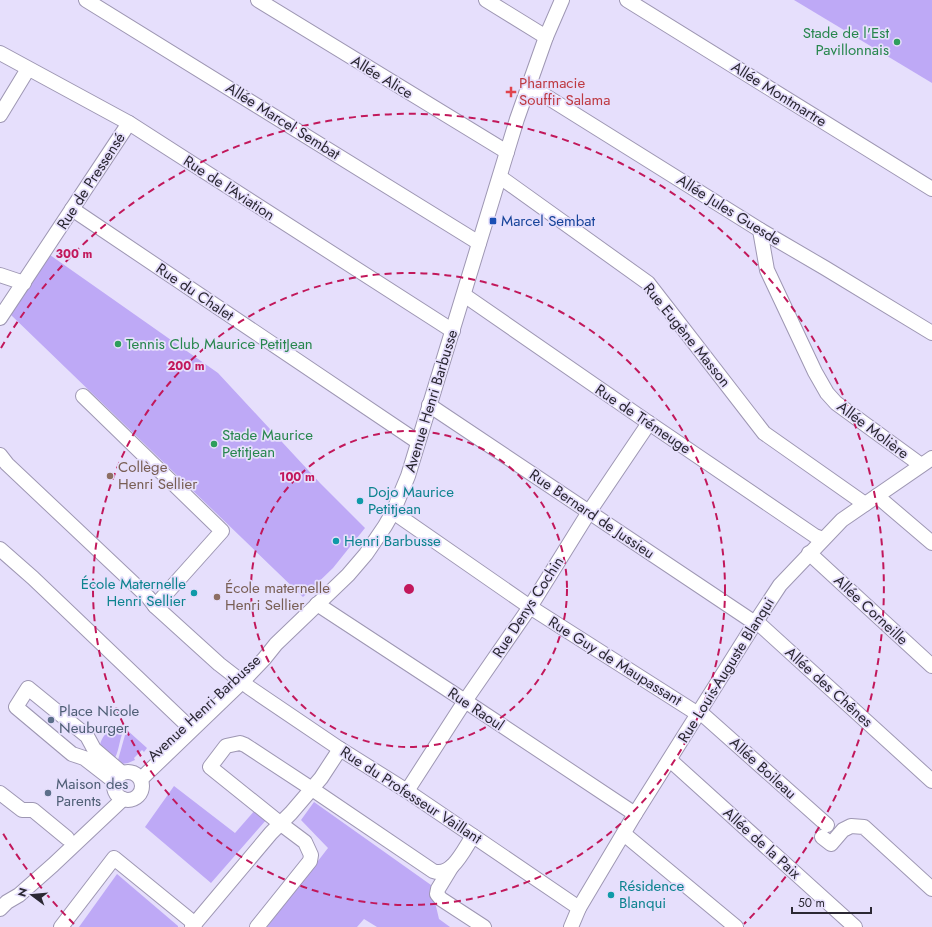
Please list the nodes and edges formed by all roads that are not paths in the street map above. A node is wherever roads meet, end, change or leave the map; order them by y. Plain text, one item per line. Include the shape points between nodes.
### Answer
1 (86, 0) edge
2 (258, 0) edge
3 (486, 0) edge
4 (562, 0) edge
5 (627, 0) edge
6 (546, 37) junction
7 (0, 53) edge
8 (28, 69) junction
9 (528, 86) junction
10 (0, 115) edge
11 (129, 123) junction
12 (507, 152) junction
13 (500, 177) junction
14 (932, 189) edge
15 (72, 209) junction
16 (760, 230) junction
17 (479, 243) junction
18 (0, 275) edge
19 (24, 283) junction
20 (464, 295) junction
21 (0, 318) edge
22 (453, 331) junction
23 (932, 333) edge
24 (83, 396) dead end
25 (430, 405) junction
26 (649, 423) junction
27 (418, 442) junction
28 (0, 455) edge
29 (927, 461) edge
30 (877, 496) junction
31 (865, 504) junction
32 (393, 512) junction
33 (589, 512) junction
34 (823, 539) junction
35 (932, 543) edge
36 (0, 549) edge
37 (809, 553) junction
38 (317, 604) junction
39 (155, 606) junction
40 (530, 607) junction
41 (755, 622) junction
42 (932, 666) edge
43 (239, 679) junction
44 (465, 701) junction
45 (699, 713) junction
46 (186, 724) junction
47 (340, 749) junction
48 (670, 760) junction
49 (932, 781) edge
50 (125, 783) junction
51 (312, 789) junction
52 (407, 791) junction
53 (0, 793) edge
54 (635, 814) junction
55 (281, 824) junction
56 (624, 834) junction
57 (473, 836) junction
58 (67, 838) junction
59 (453, 866) junction
60 (932, 889) edge
61 (2, 902) edge
62 (579, 908) junction
63 (194, 926) edge
64 (61, 927) edge
65 (257, 927) edge
66 (484, 927) edge
67 (571, 927) edge
68 (736, 927) edge
69 (855, 927) edge

1 - 17 street, Allée Marcel Sembat
2 - 12 street, Allée Alice
3 - 6 street
4 - 6 street, Avenue Henri Barbusse
5 - 14 street, Allée Montmartre
6 - 9 street, Avenue Henri Barbusse
7 - 8 street, Rue de l'Aviation
8 - 10 street
8 - 11 street, Rue de l'Aviation
9 - 12 street, Avenue Henri Barbusse
9 - 16 street, Allée Jules Guesde
11 - 15 street, Rue de Pressensé
11 - 22 street, Rue de l'Aviation
12 - 13 street, Avenue Henri Barbusse
13 - 17 street, Avenue Henri Barbusse
13 - 31 street, Rue Eugène Masson via 648,283 764,433
15 - 19 street, Rue de Pressensé
15 - 27 street, Rue du Chalet
16 - 23 street, Allée Jules Guesde
16 - 29 street, Allée Molière via 768,270 827,393 836,403
17 - 20 street, Avenue Henri Barbusse
18 - 19 street
19 - 21 street, Rue de Pressensé
20 - 22 street, Avenue Henri Barbusse
20 - 26 street, Rue de Trémeuge
22 - 25 street, Avenue Henri Barbusse
24 - 39 street via 222,531
25 - 27 street, Avenue Henri Barbusse
25 - 33 street, Rue Bernard de Jussieu
26 - 33 street, Rue Denys Cochin
26 - 34 street, Rue de Trémeuge
27 - 32 street, Avenue Henri Barbusse via 408,476
28 - 39 street, Rue du Professeur Vaillant via 6,464
29 - 30 street, Rue Louis-Auguste Blanqui
30 - 31 street, Rue Louis-Auguste Blanqui
30 - 35 street
31 - 34 street, Rue Louis-Auguste Blanqui via 842,520
32 - 38 street, Avenue Henri Barbusse via 366,554
32 - 40 street, Rue Guy de Maupassant
33 - 40 street, Rue Denys Cochin
33 - 41 street, Rue Bernard de Jussieu
34 - 37 street, Rue Louis-Auguste Blanqui
36 - 46 street
37 - 41 street, Rue Louis-Auguste Blanqui via 780,585
37 - 42 street, Allée Corneille
38 - 43 street, Avenue Henri Barbusse via 276,644 260,654
38 - 44 street, Rue Raoul
39 - 43 street, Rue du Professeur Vaillant
40 - 44 street, Rue Denys Cochin
40 - 45 street, Rue Guy de Maupassant
41 - 45 street, Rue Louis-Auguste Blanqui
41 - 49 street, Allée des Chênes
43 - 46 street, Avenue Henri Barbusse
43 - 47 street, Rue du Professeur Vaillant
43 - 50 street, Avenue Henri Barbusse
44 - 52 street, Rue Denys Cochin
44 - 54 street, Rue Raoul
45 - 48 street, Rue Louis-Auguste Blanqui
45 - 60 street, Allée Boileau via 824,831 831,844 850,826 864,827
46 - 50 street, Avenue Henri Barbusse
47 - 51 street
47 - 52 street, Rue du Professeur Vaillant
48 - 54 street, Rue Louis-Auguste Blanqui
48 - 69 street, Allée de la Paix
50 - 50 street via 94,749 87,736 28,688 16,707 72,754 84,758
50 - 58 street, Avenue Henri Barbusse
50 - 61 street, Avenue Henri Barbusse via 53,866 19,895
51 - 55 street
51 - 55 street via 245,745 240,743 226,746 210,766
51 - 59 street via 433,871 443,872
52 - 57 street, Rue du Professeur Vaillant
53 - 58 street via 22,810 33,810
54 - 56 street, Rue Louis-Auguste Blanqui
55 - 63 street
55 - 65 street via 305,842 311,855 310,861
56 - 62 street, Rue Louis-Auguste Blanqui
56 - 68 street
57 - 59 street
57 - 62 street, Rue du Professeur Vaillant
58 - 61 street, Avenue Henri Barbusse
59 - 66 street via 437,894
62 - 67 street, Rue Louis-Auguste Blanqui
63 - 64 street via 114,858

